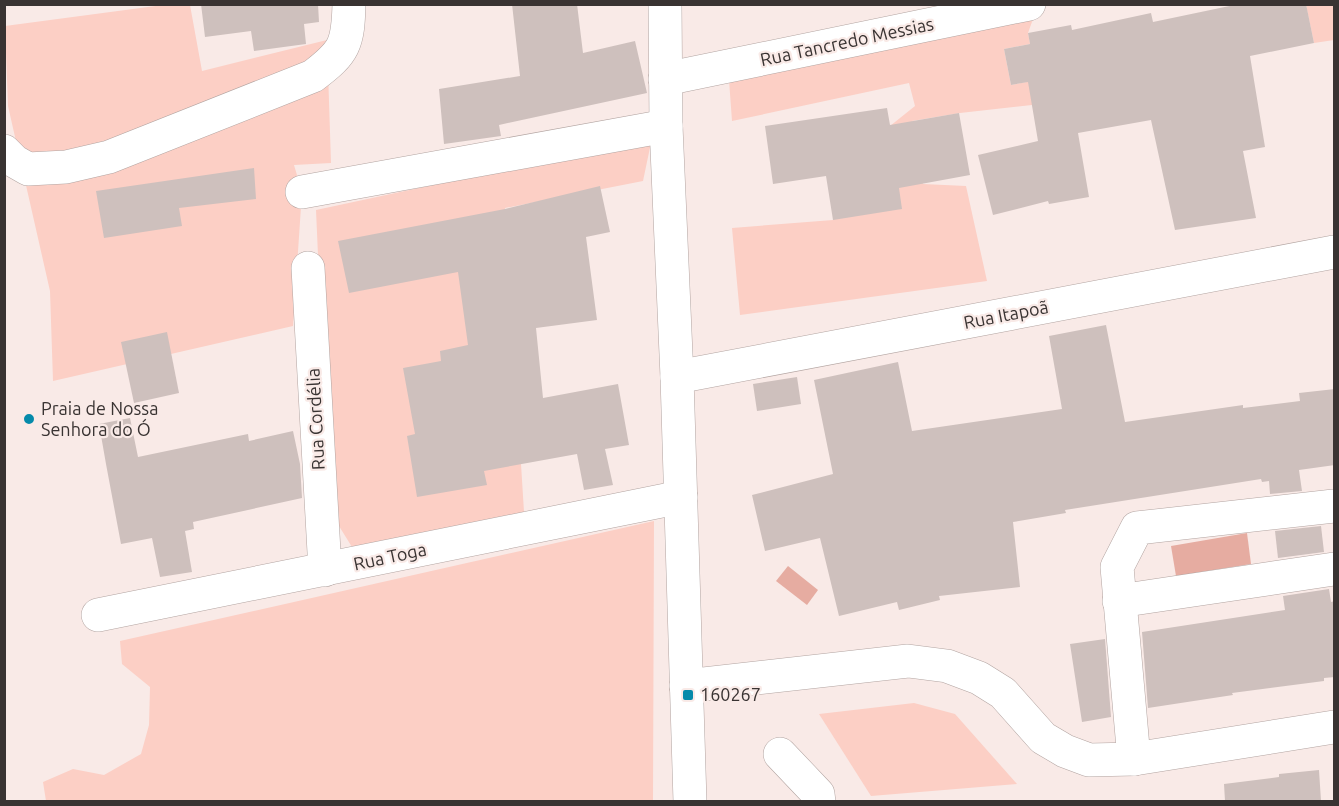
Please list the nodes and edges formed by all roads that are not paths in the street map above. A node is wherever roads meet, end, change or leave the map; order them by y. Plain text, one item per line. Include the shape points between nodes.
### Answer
1 (349, 4) edge
2 (665, 4) edge
3 (1029, 4) edge
4 (665, 79) junction
5 (651, 129) junction
6 (4, 151) edge
7 (302, 192) dead end
8 (1335, 252) edge
9 (308, 268) dead end
10 (677, 377) junction
11 (681, 497) junction
12 (1335, 506) edge
13 (1335, 569) edge
14 (325, 570) junction
15 (1119, 601) junction
16 (98, 615) dead end
17 (686, 686) junction
18 (1335, 727) edge
19 (780, 754) dead end
20 (1134, 759) junction
21 (690, 801) edge
22 (819, 801) edge

1 - 6 street via 345,43 337,59 313,76 109,157 66,167 28,169
2 - 4 street
3 - 4 street, Rua Tancredo Messias
4 - 5 street
5 - 7 street
5 - 10 street
8 - 10 street, Rua Itapoã
9 - 14 street, Rua Cordélia
10 - 11 street
11 - 14 street, Rua Toga
11 - 17 street
12 - 15 street via 1137,528 1117,567
13 - 15 street
14 - 16 street, Rua Toga
15 - 20 street
17 - 20 street via 908,661 947,666 979,678 1003,693 1043,738 1065,751 1089,760
17 - 21 street
18 - 20 street
19 - 22 street via 818,794

